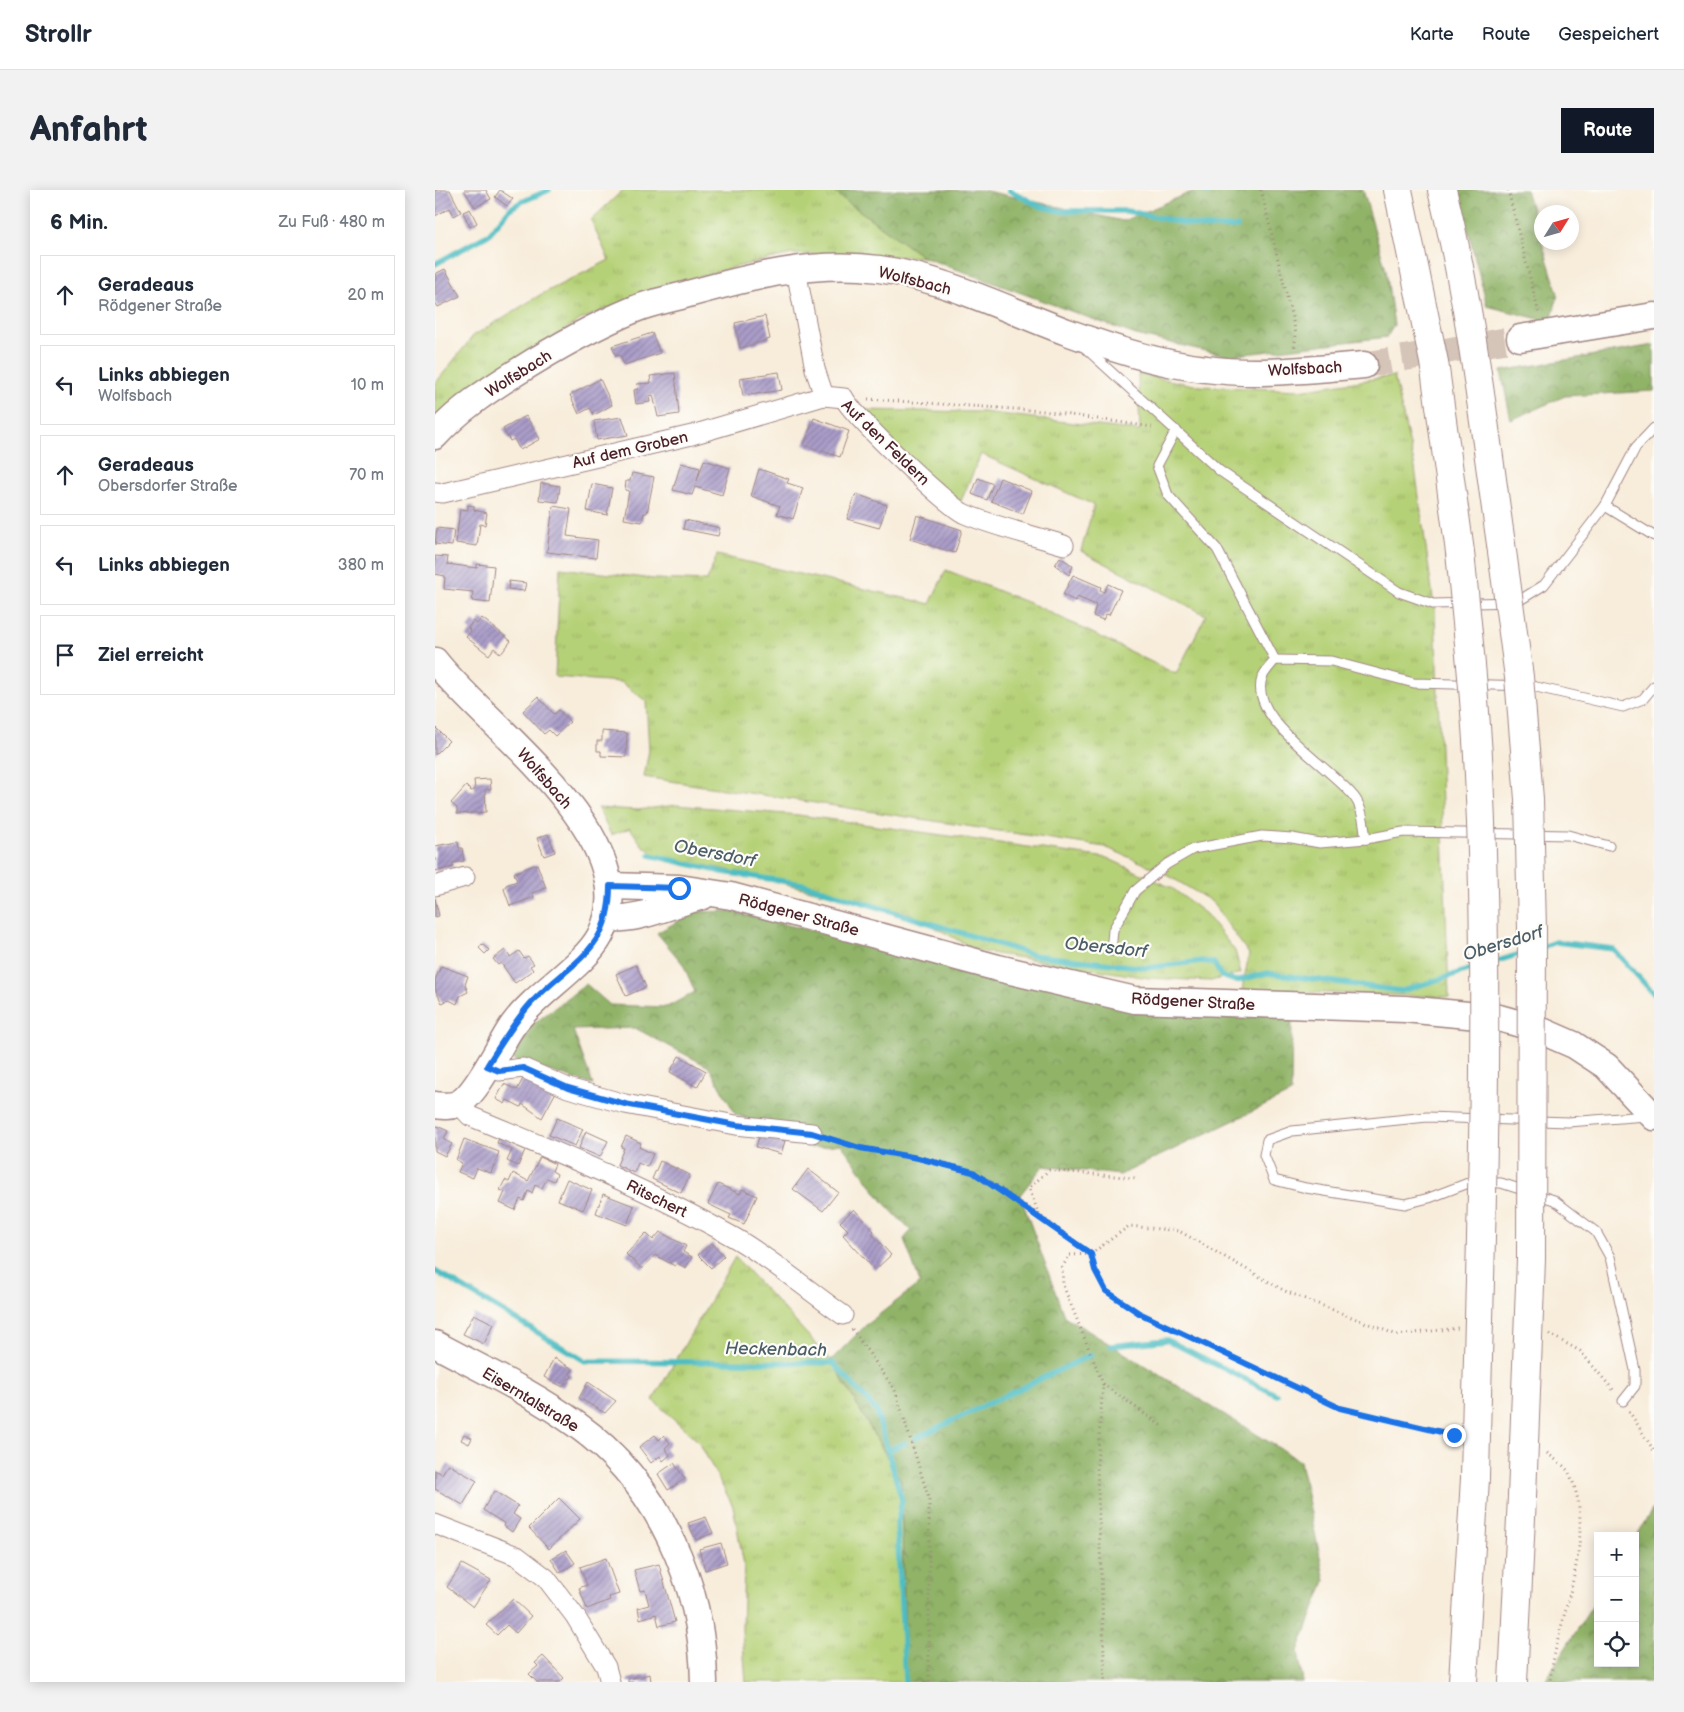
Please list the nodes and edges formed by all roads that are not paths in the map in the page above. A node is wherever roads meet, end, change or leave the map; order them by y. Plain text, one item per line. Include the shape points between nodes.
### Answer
1 (1398, 190) edge
2 (1442, 190) edge
3 (796, 270) junction
4 (1654, 316) edge
5 (1067, 332) junction
6 (1532, 336) tunnel mouth
7 (1365, 365) tunnel mouth
8 (824, 396) junction
9 (1654, 428) edge
10 (1176, 430) junction
11 (435, 436) edge
12 (435, 492) edge
13 (1605, 506) junction
14 (1654, 536) edge
15 (1064, 545) dead end
16 (1275, 660) junction
17 (435, 661) edge
18 (1654, 686) edge
19 (1366, 839) junction
20 (1609, 846) dead end
21 (465, 876) dead end
22 (435, 886) edge
23 (610, 886) junction
24 (711, 894) junction
25 (607, 918) junction
26 (1111, 951) dead end
27 (487, 1066) junction
28 (447, 1104) edge
29 (1654, 1116) edge
30 (812, 1133) road end
31 (843, 1315) road end
32 (435, 1344) edge
33 (1623, 1401) road end
34 (435, 1524) edge
35 (610, 1682) edge
36 (704, 1682) edge
37 (1463, 1682) edge
38 (1513, 1682) edge

1 - 37 highway, bridge via 1434,362 1460,552 1480,798 1483,1083 1475,1478
2 - 38 highway, bridge via 1477,374 1519,677 1529,799 1531,1259
3 - 5 main road, Wolfsbach via 848,267 909,275 1002,305
3 - 8 street, Auf den Feldern via 815,369
3 - 11 main road, Wolfsbach via 733,280 638,308 581,335 502,381 463,409
4 - 6 main road
5 - 7 main road, Wolfsbach via 1143,356 1206,369 1289,371
5 - 10 lane
8 - 12 street, Auf dem Groben via 693,435 443,493
8 - 15 street, Auf den Feldern via 845,398 849,407 880,438 964,513
9 - 13 lane via 1636,447
10 - 13 lane via 1221,472 1399,592 1433,604 1517,602 1544,585
10 - 16 lane via 1157,466 1168,495 1217,549
13 - 14 lane
16 - 18 lane via 1331,661 1414,683 1532,686 1623,707 1643,699
16 - 19 lane via 1261,678 1262,699 1274,722 1355,799
17 - 23 main road, Wolfsbach via 455,686 524,752 566,800 603,859
19 - 20 lane via 1403,832 1531,833 1568,835
19 - 26 lane via 1320,843 1262,836 1193,849 1167,864 1135,891 1113,930
21 - 22 street
23 - 24 main road, Rödgener Straße via 679,888
23 - 25 main road, Wolfsbach
24 - 25 main road, Rödgener Straße via 641,916
24 - 29 main road, Rödgener Straße via 731,896 997,968 1135,1000 1405,1009 1499,1018 1535,1028 1574,1045 1605,1066
25 - 27 main road via 592,948 521,1014
27 - 28 main road via 468,1097
27 - 30 street via 499,1071 523,1068 568,1088 625,1104 736,1125
28 - 31 street, Ritschert via 586,1164 736,1239
29 - 33 lane via 1568,1122 1427,1117 1292,1131 1267,1140 1264,1155 1274,1180 1405,1204 1471,1182 1501,1183 1554,1200 1596,1232 1610,1258 1635,1370 1635,1386
32 - 36 main road, Eiserntalstraße via 537,1399 578,1426 633,1477 657,1512 685,1571 697,1620
34 - 35 street via 517,1556 546,1578 581,1624 606,1667

